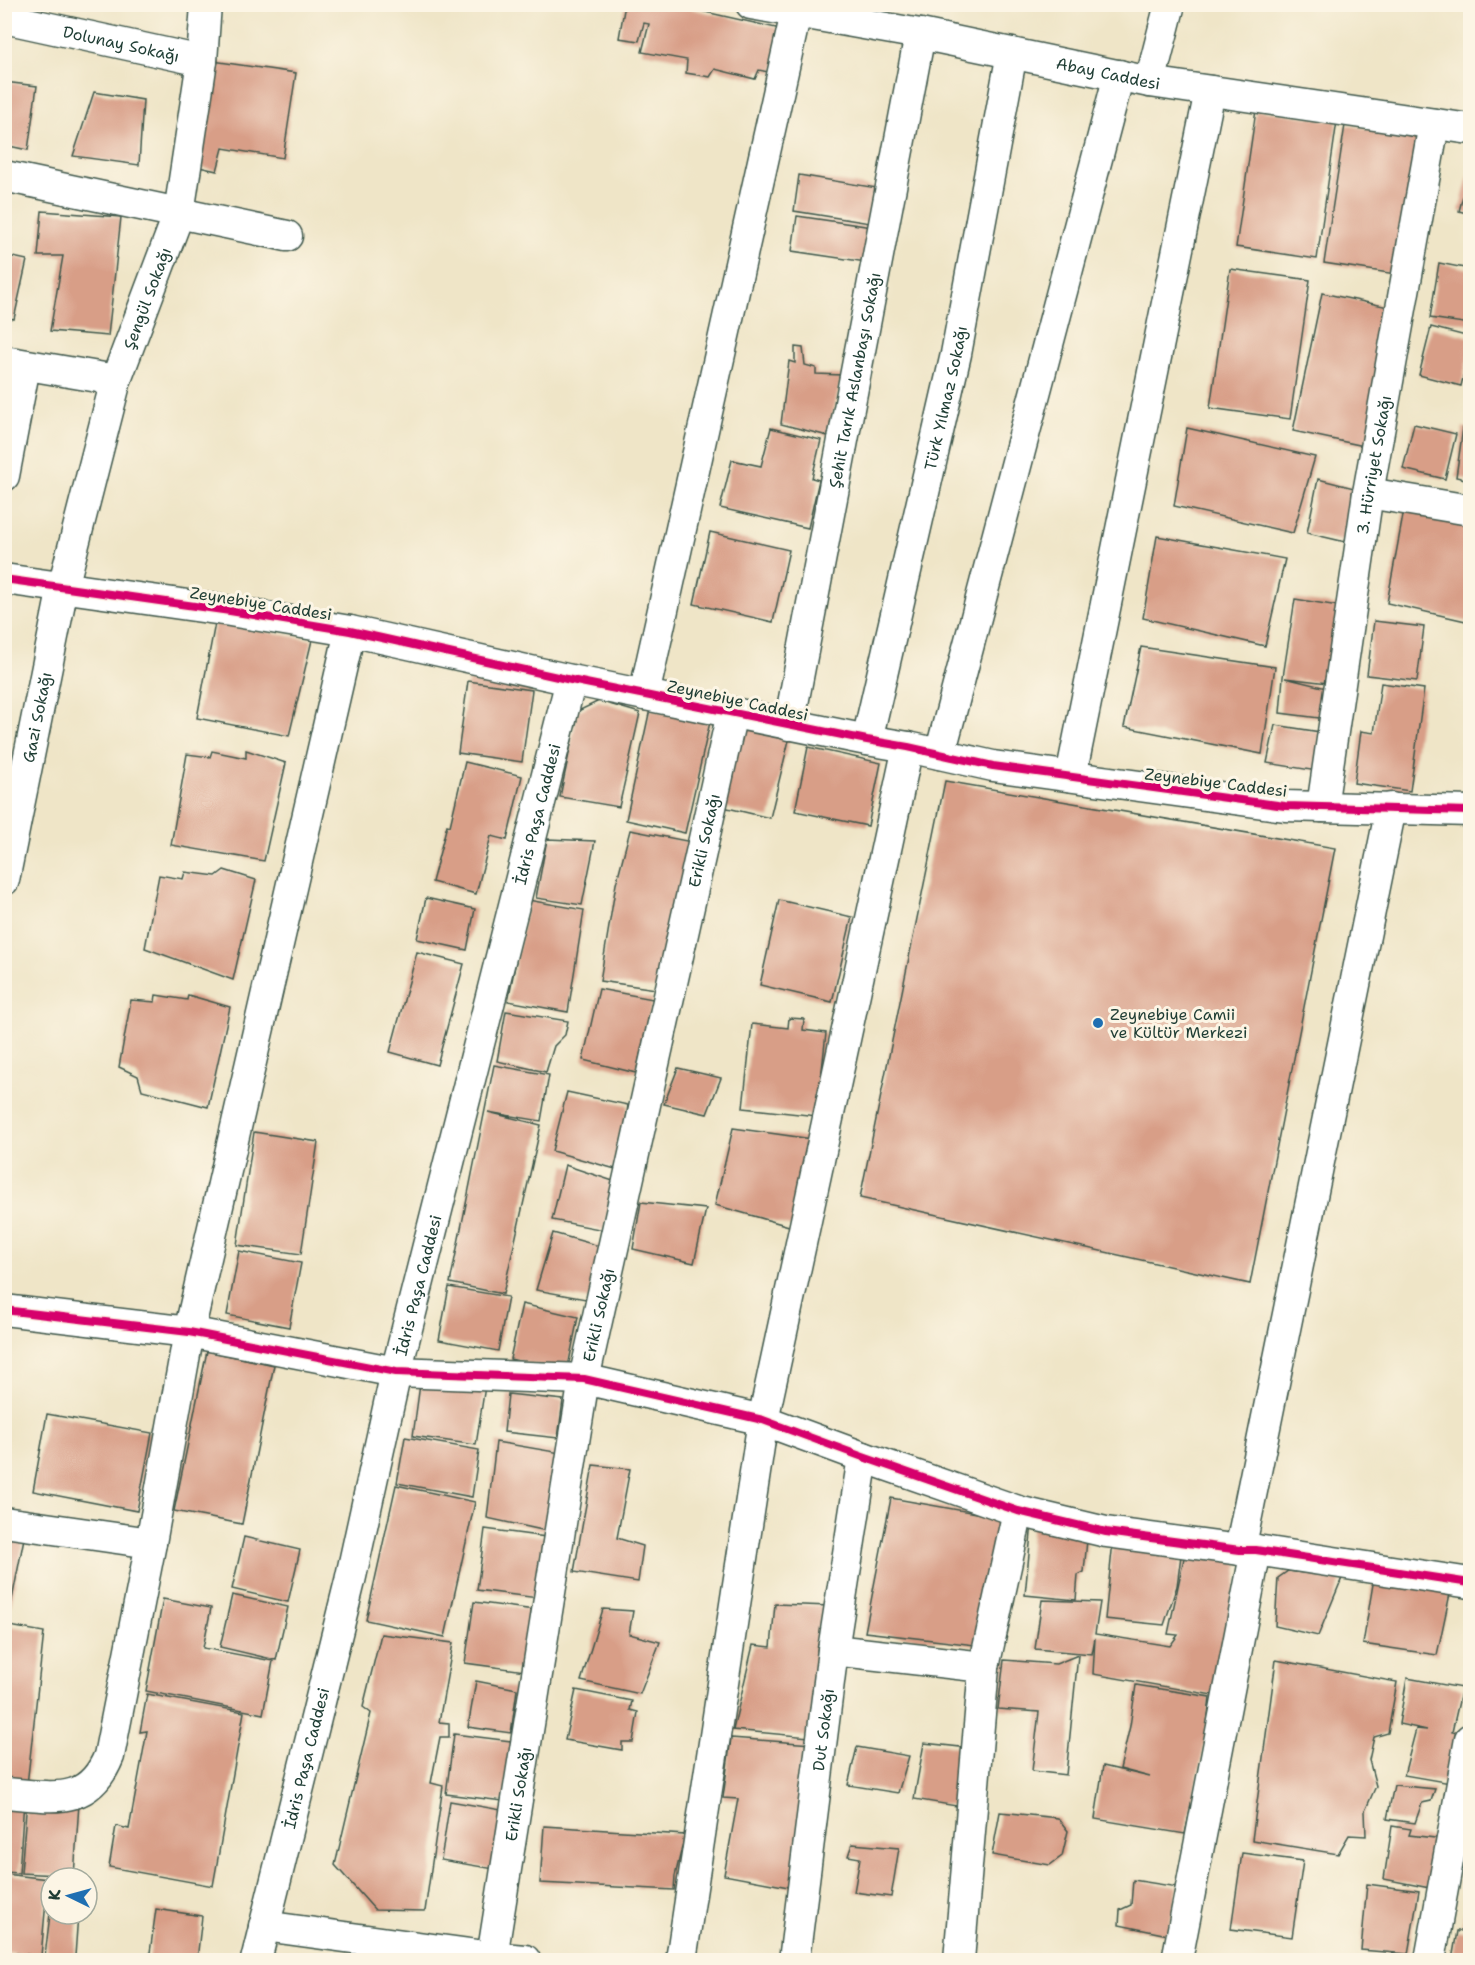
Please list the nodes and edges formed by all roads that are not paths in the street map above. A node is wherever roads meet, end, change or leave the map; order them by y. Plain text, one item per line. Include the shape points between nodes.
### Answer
1 (206, 4) edge
2 (751, 4) edge
3 (1170, 4) edge
4 (796, 13) junction
5 (4, 18) edge
6 (920, 34) junction
7 (1012, 53) junction
8 (202, 61) junction
9 (1119, 75) junction
10 (1150, 82) junction
11 (1210, 90) junction
12 (1434, 124) junction
13 (1470, 129) edge
14 (4, 176) edge
15 (178, 213) junction
16 (287, 236) dead end
17 (15, 364) edge
18 (116, 380) junction
19 (4, 476) edge
20 (1368, 493) junction
21 (1470, 510) edge
22 (4, 579) edge
23 (63, 587) junction
24 (350, 631) junction
25 (571, 681) junction
26 (644, 695) junction
27 (732, 713) junction
28 (789, 725) junction
29 (867, 740) junction
30 (908, 747) junction
31 (940, 754) junction
32 (16, 763) edge
33 (1071, 776) junction
34 (1322, 807) junction
35 (1391, 808) junction
36 (1470, 811) edge
37 (4, 880) edge
38 (4, 1310) edge
39 (189, 1332) junction
40 (396, 1372) junction
41 (584, 1379) junction
42 (763, 1420) junction
43 (863, 1457) junction
44 (1018, 1511) junction
45 (4, 1522) edge
46 (151, 1543) junction
47 (1248, 1550) junction
48 (1470, 1582) edge
49 (833, 1650) junction
50 (984, 1667) junction
51 (1470, 1738) edge
52 (4, 1793) edge
53 (264, 1926) junction
54 (492, 1958) junction
55 (256, 1960) edge
56 (525, 1960) edge
57 (681, 1960) edge
58 (794, 1960) edge
59 (958, 1960) edge
60 (1177, 1960) edge
61 (1430, 1960) edge

1 - 8 street, Şengül Sokağı
2 - 4 street, Abay Caddesi
3 - 10 street
4 - 6 street, Abay Caddesi
4 - 26 street
5 - 8 street, Dolunay Sokağı
6 - 7 street, Abay Caddesi
6 - 28 street, Şehit Tarık Aslanbaşı Sokağı
7 - 9 street, Abay Caddesi
7 - 29 street, Türk Yılmaz Sokağı via 956,354
8 - 15 street, Şengül Sokağı
9 - 10 street, Abay Caddesi
9 - 31 street
10 - 11 street, Abay Caddesi
11 - 12 street, Abay Caddesi
11 - 33 street
12 - 13 street, Abay Caddesi
12 - 20 street, 3. Hürriyet Sokağı
14 - 15 street
15 - 16 street
15 - 18 street, Şengül Sokağı
17 - 18 street
17 - 19 street
18 - 23 street, Şengül Sokağı
20 - 21 street
20 - 34 street, 3. Hürriyet Sokağı
22 - 23 street, Zeynebiye Caddesi
23 - 24 street, Zeynebiye Caddesi
23 - 32 street, Gazi Sokağı
24 - 25 street, Zeynebiye Caddesi
24 - 39 street
25 - 26 street, Zeynebiye Caddesi
25 - 40 street, İdris Paşa Caddesi
26 - 27 street, Zeynebiye Caddesi
27 - 28 street, Zeynebiye Caddesi
27 - 41 street, Erikli Sokağı
28 - 29 street, Zeynebiye Caddesi
29 - 30 street, Zeynebiye Caddesi
30 - 31 street, Zeynebiye Caddesi
30 - 42 street
31 - 33 street, Zeynebiye Caddesi via 993,766
32 - 37 street, Gazi Sokağı
33 - 34 street, Zeynebiye Caddesi via 1285,806
34 - 35 street, Zeynebiye Caddesi
35 - 36 street, Zeynebiye Caddesi
35 - 47 street
38 - 39 street
39 - 40 street
39 - 46 street
40 - 41 street
40 - 53 street, İdris Paşa Caddesi via 350,1581
41 - 42 street
41 - 54 street, Erikli Sokağı
42 - 43 street
42 - 57 street
43 - 44 street
43 - 49 street, Dut Sokağı
44 - 47 street via 1106,1532
44 - 50 street
45 - 46 street
46 - 52 street via 103,1771 94,1783 74,1794
47 - 48 street
47 - 60 street
49 - 50 street
49 - 58 street, Dut Sokağı
50 - 59 street
51 - 61 street
53 - 54 street
53 - 55 street, İdris Paşa Caddesi
54 - 56 street

